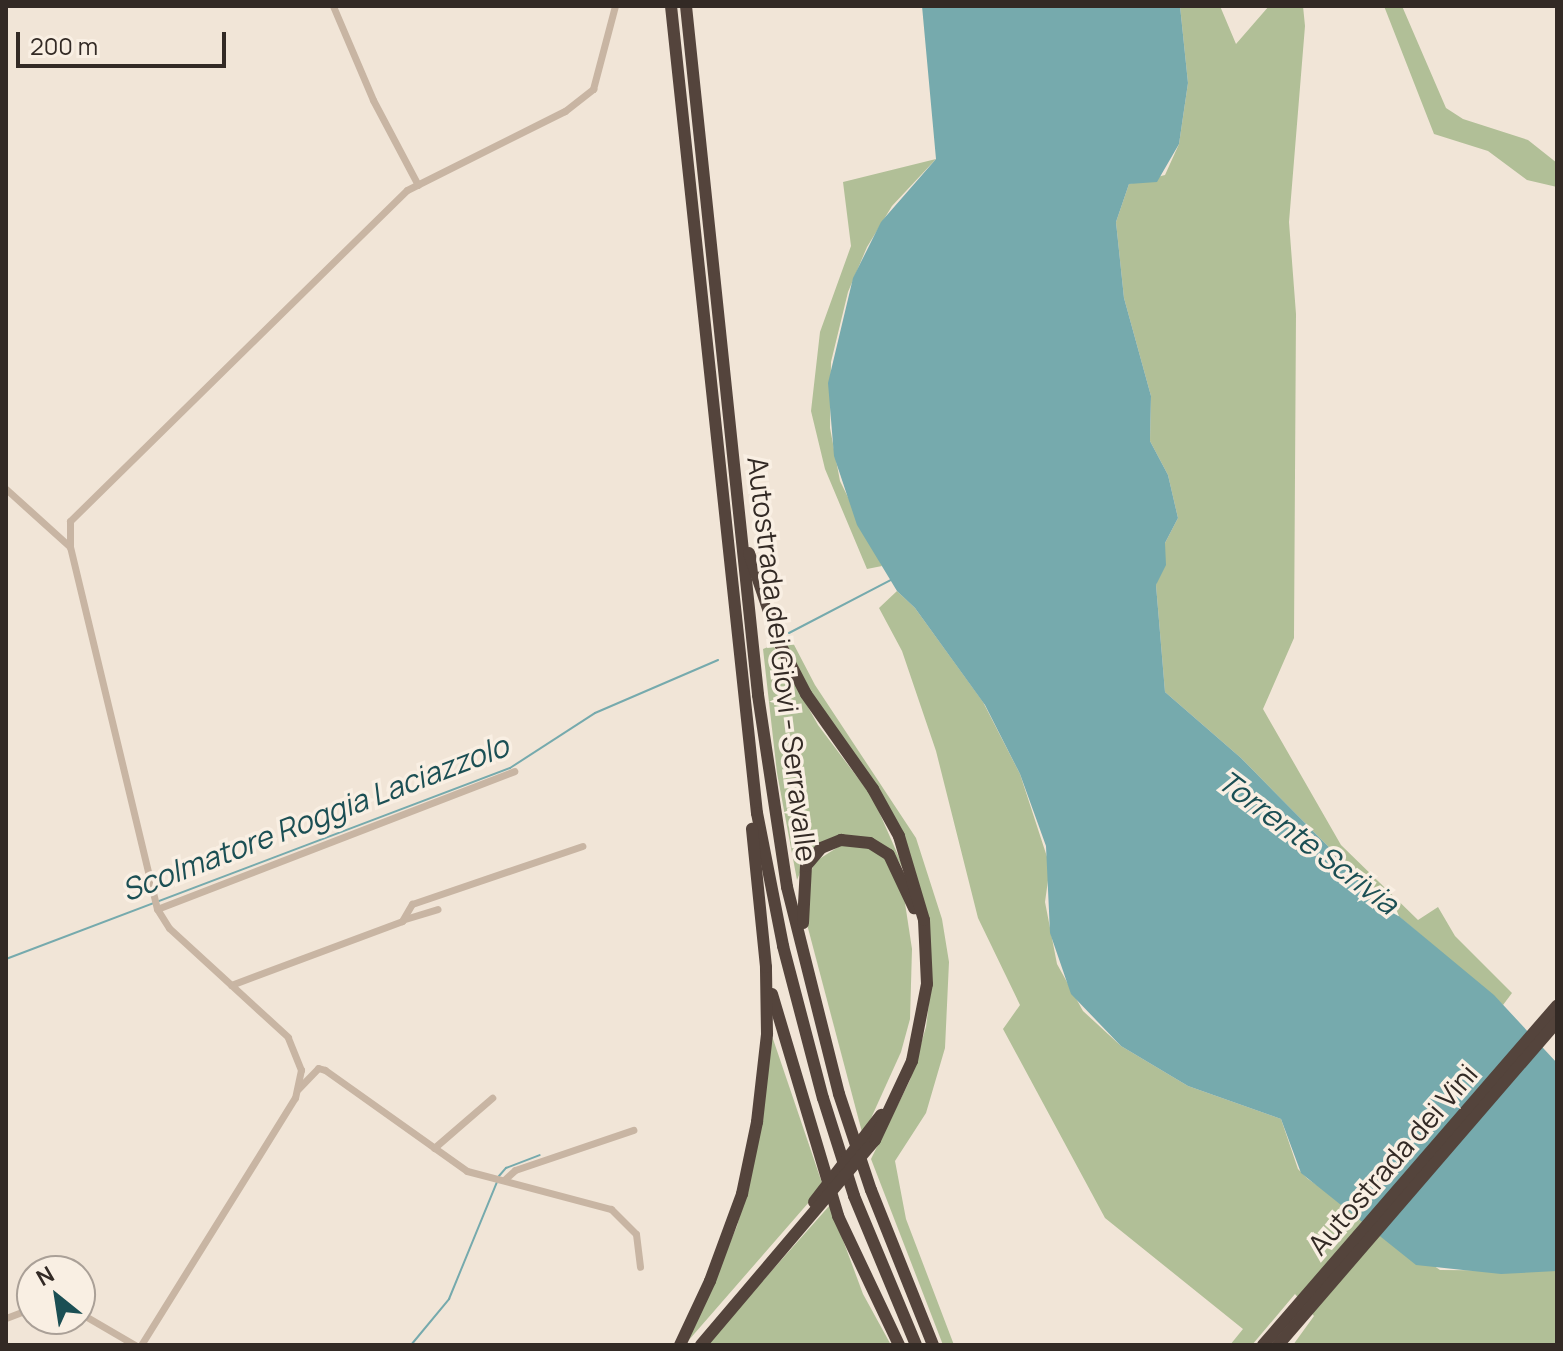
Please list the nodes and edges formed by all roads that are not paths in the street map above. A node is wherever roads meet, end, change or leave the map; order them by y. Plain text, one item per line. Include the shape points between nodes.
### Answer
1 (333, 6) edge
2 (615, 6) edge
3 (671, 6) edge
4 (686, 6) edge
5 (418, 185) junction
6 (6, 489) edge
7 (741, 531) junction
8 (70, 547) junction
9 (747, 742) junction
10 (514, 771) dead end
11 (582, 846) dead end
12 (155, 904) junction
13 (438, 909) dead end
14 (405, 919) junction
15 (766, 967) junction
16 (231, 985) junction
17 (813, 1002) junction
18 (1557, 1005) edge
19 (1557, 1022) edge
20 (297, 1090) junction
21 (492, 1098) dead end
22 (633, 1130) dead end
23 (872, 1138) junction
24 (434, 1148) junction
25 (505, 1179) junction
26 (798, 1226) junction
27 (640, 1267) dead end
28 (1292, 1320) junction
29 (96, 1322) edge
30 (1279, 1344) edge
31 (135, 1345) edge
32 (141, 1345) edge
33 (680, 1345) edge
34 (691, 1345) edge
35 (701, 1345) edge
36 (899, 1345) edge
37 (916, 1345) edge
38 (933, 1345) edge
39 (1263, 1345) edge

1 - 5 street via 373,100
2 - 5 street via 593,89 565,111
3 - 9 highway, Autostrada dei Giovi - Serravalle
4 - 7 highway, Autostrada dei Giovi - Serravalle
5 - 8 street via 76,512 70,521
6 - 8 street
7 - 17 highway, Autostrada dei Giovi - Serravalle via 769,780
7 - 23 highway via 780,644 823,723 886,810 908,859 921,909 927,984 920,1034 902,1090
8 - 12 street
9 - 15 highway
9 - 37 highway, Autostrada dei Giovi - Serravalle via 771,893 800,1019 854,1196
10 - 12 street
11 - 14 street via 412,904
12 - 16 street via 169,928
13 - 14 street
14 - 16 street
15 - 33 highway via 767,1034 742,1194
15 - 36 highway via 780,1034 838,1216
16 - 20 street via 294,1046 301,1070
17 - 23 highway via 800,908 806,866 832,843 870,843 889,855 906,884 917,930 919,981 904,1063
17 - 38 highway, Autostrada dei Giovi - Serravalle via 871,1190
18 - 28 highway, Autostrada dei Vini
19 - 28 highway, Autostrada dei Vini
20 - 24 street via 318,1068 325,1070
20 - 32 street
21 - 24 street
22 - 25 street via 515,1170
23 - 26 highway
24 - 25 street via 467,1171
25 - 27 street via 614,1211 636,1234
26 - 34 highway
26 - 35 highway
28 - 30 highway, Autostrada dei Vini
28 - 39 highway, Autostrada dei Vini
29 - 31 street

